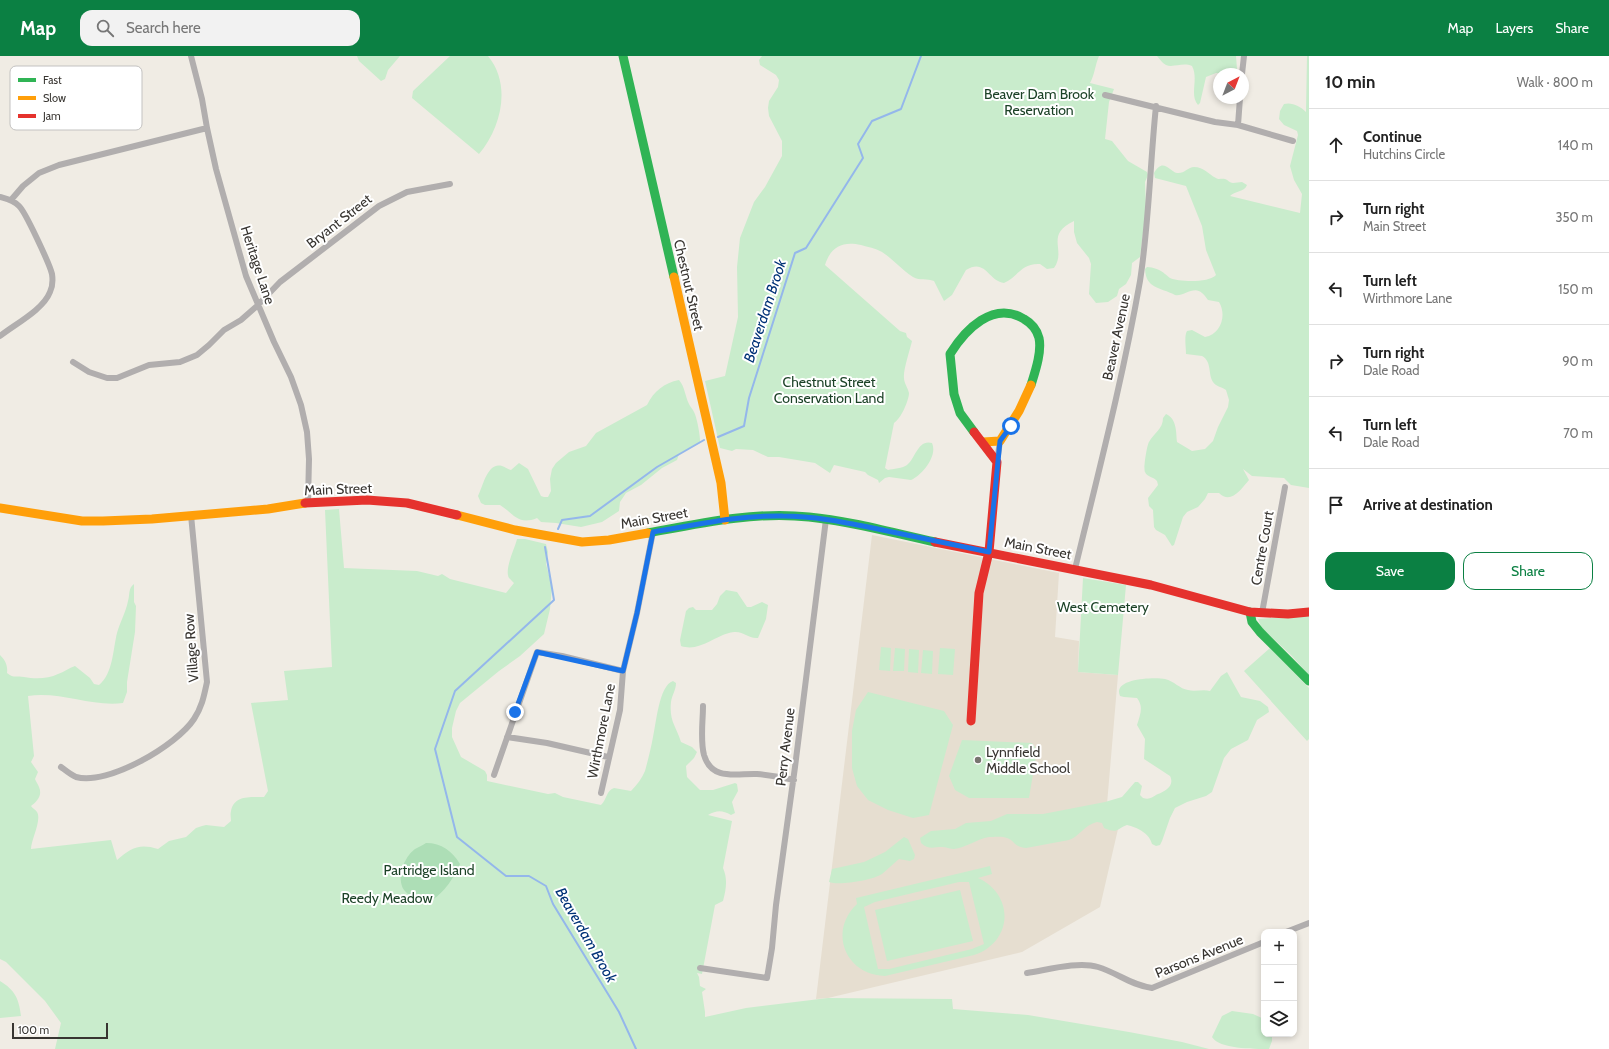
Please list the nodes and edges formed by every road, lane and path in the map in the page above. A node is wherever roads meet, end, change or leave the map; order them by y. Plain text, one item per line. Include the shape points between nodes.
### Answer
1 (191, 56) edge
2 (623, 56) edge
3 (1244, 56) edge
4 (1243, 68) edge
5 (1105, 95) dead end
6 (1240, 104) edge
7 (1156, 106) junction
8 (1238, 125) junction
9 (207, 128) junction
10 (1293, 141) dead end
11 (450, 184) dead end
12 (0, 197) edge
13 (11, 200) junction
14 (257, 306) junction
15 (0, 336) edge
16 (74, 362) dead end
17 (1000, 441) junction
18 (983, 442) junction
19 (997, 462) junction
20 (1285, 487) dead end
21 (308, 502) junction
22 (0, 508) edge
23 (191, 515) junction
24 (725, 520) junction
25 (826, 520) junction
26 (653, 532) junction
27 (989, 552) junction
28 (1075, 569) junction
29 (1250, 612) junction
30 (1309, 612) edge
31 (1262, 613) junction
32 (623, 671) junction
33 (1309, 681) edge
34 (703, 706) dead end
35 (971, 721) dead end
36 (508, 737) junction
37 (608, 756) junction
38 (60, 767) dead end
39 (494, 774) dead end
40 (794, 780) junction
41 (601, 792) dead end
42 (1309, 923) edge
43 (1294, 929) edge
44 (1261, 943) edge
45 (700, 968) dead end
46 (1027, 973) dead end

1 - 9 street, Heritage Lane
2 - 24 street, Chestnut Street via 720,483
3 - 4 street
5 - 7 street
6 - 8 street
7 - 8 street via 1215,122
7 - 28 street, Beaver Avenue via 1140,279 1126,353
8 - 10 street
9 - 13 street via 59,165 39,173
9 - 14 street, Heritage Lane via 246,276
11 - 14 street, Bryant Street via 407,192 384,202 280,282
12 - 13 street
13 - 15 street via 20,206 26,217 52,273 53,284 46,300 40,306
14 - 16 street, Bryant Street via 224,330 197,355 180,362 149,365 117,378 107,378 89,372
14 - 21 street, Heritage Lane via 291,377 301,405 307,432
17 - 18 street
17 - 18 street via 1028,395 1040,341 1032,325 1021,316 1008,312 988,317 971,328 950,354 954,394 960,413
17 - 19 street
18 - 19 street
19 - 27 street
20 - 31 street, Centre Court
21 - 23 street, Main Street via 268,509
21 - 26 street, Main Street via 367,500 407,503 515,530 582,542
22 - 23 street, Main Street via 82,521
23 - 38 street, Village Row via 206,661 207,682 202,705 193,721 178,736 136,764 96,778 76,777
24 - 25 street, Main Street via 783,516
24 - 26 street, Main Street
25 - 27 street, Main Street
25 - 40 street, Perry Avenue
26 - 32 street, Wirthmore Lane
27 - 28 street, Main Street
27 - 35 street via 979,593
28 - 29 street, Main Street via 1151,585
29 - 31 street, Main Street
29 - 33 street via 1252,622 1260,632
30 - 31 street, Main Street
32 - 36 street via 537,652
32 - 37 street, Wirthmore Lane via 620,710
34 - 40 street via 704,752 714,769 729,775 756,774
36 - 37 street
36 - 39 street
37 - 41 street, Wirthmore Lane
40 - 45 street, Perry Avenue via 767,978
42 - 43 street
44 - 46 street, Parsons Avenue via 1152,988 1131,983 1096,966 1080,965

